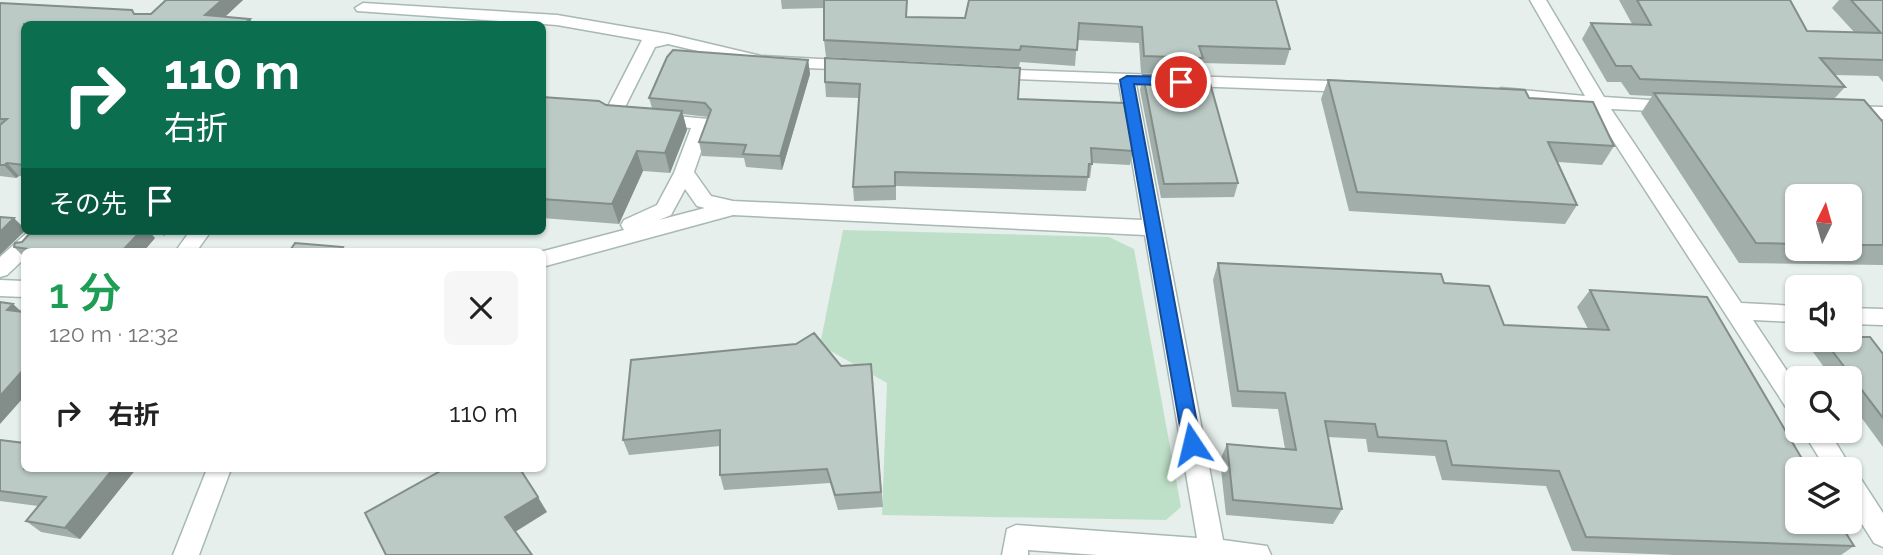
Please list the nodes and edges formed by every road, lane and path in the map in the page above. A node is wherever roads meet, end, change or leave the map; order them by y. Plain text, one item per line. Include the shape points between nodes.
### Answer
1 (1538, 0) edge
2 (366, 4) edge
3 (353, 21) edge
4 (667, 39) junction
5 (869, 66) edge
6 (978, 72) edge
7 (1127, 80) junction
8 (1373, 87) edge
9 (1480, 92) edge
10 (1598, 103) junction
11 (1693, 107) edge
12 (1829, 111) edge
13 (1883, 113) edge
14 (684, 173) junction
15 (733, 208) junction
16 (1153, 228) junction
17 (38, 235) edge
18 (23, 248) edge
19 (21, 250) edge
20 (552, 257) edge
21 (0, 269) edge
22 (0, 288) edge
23 (21, 289) edge
24 (1735, 311) junction
25 (1785, 313) edge
26 (1862, 316) edge
27 (1883, 317) edge
28 (1785, 387) edge
29 (218, 472) edge
30 (1862, 503) edge
31 (1883, 535) edge
32 (1212, 552) junction
33 (186, 555) edge
34 (1015, 555) edge
35 (1258, 555) edge

1 - 10 street
2 - 3 street
2 - 4 street via 557,20
4 - 5 street via 761,61
4 - 14 street via 648,43 612,116 702,123
6 - 7 street
7 - 8 street
7 - 16 street
9 - 10 street
10 - 11 street
10 - 24 street
12 - 13 street
14 - 15 street via 704,201
14 - 20 street via 664,210
15 - 16 street
15 - 20 street
16 - 32 street
17 - 18 street
19 - 21 street
22 - 23 street
24 - 25 street
24 - 28 street
26 - 27 street
29 - 33 street
30 - 31 street
32 - 34 street via 1016,537
32 - 35 street

